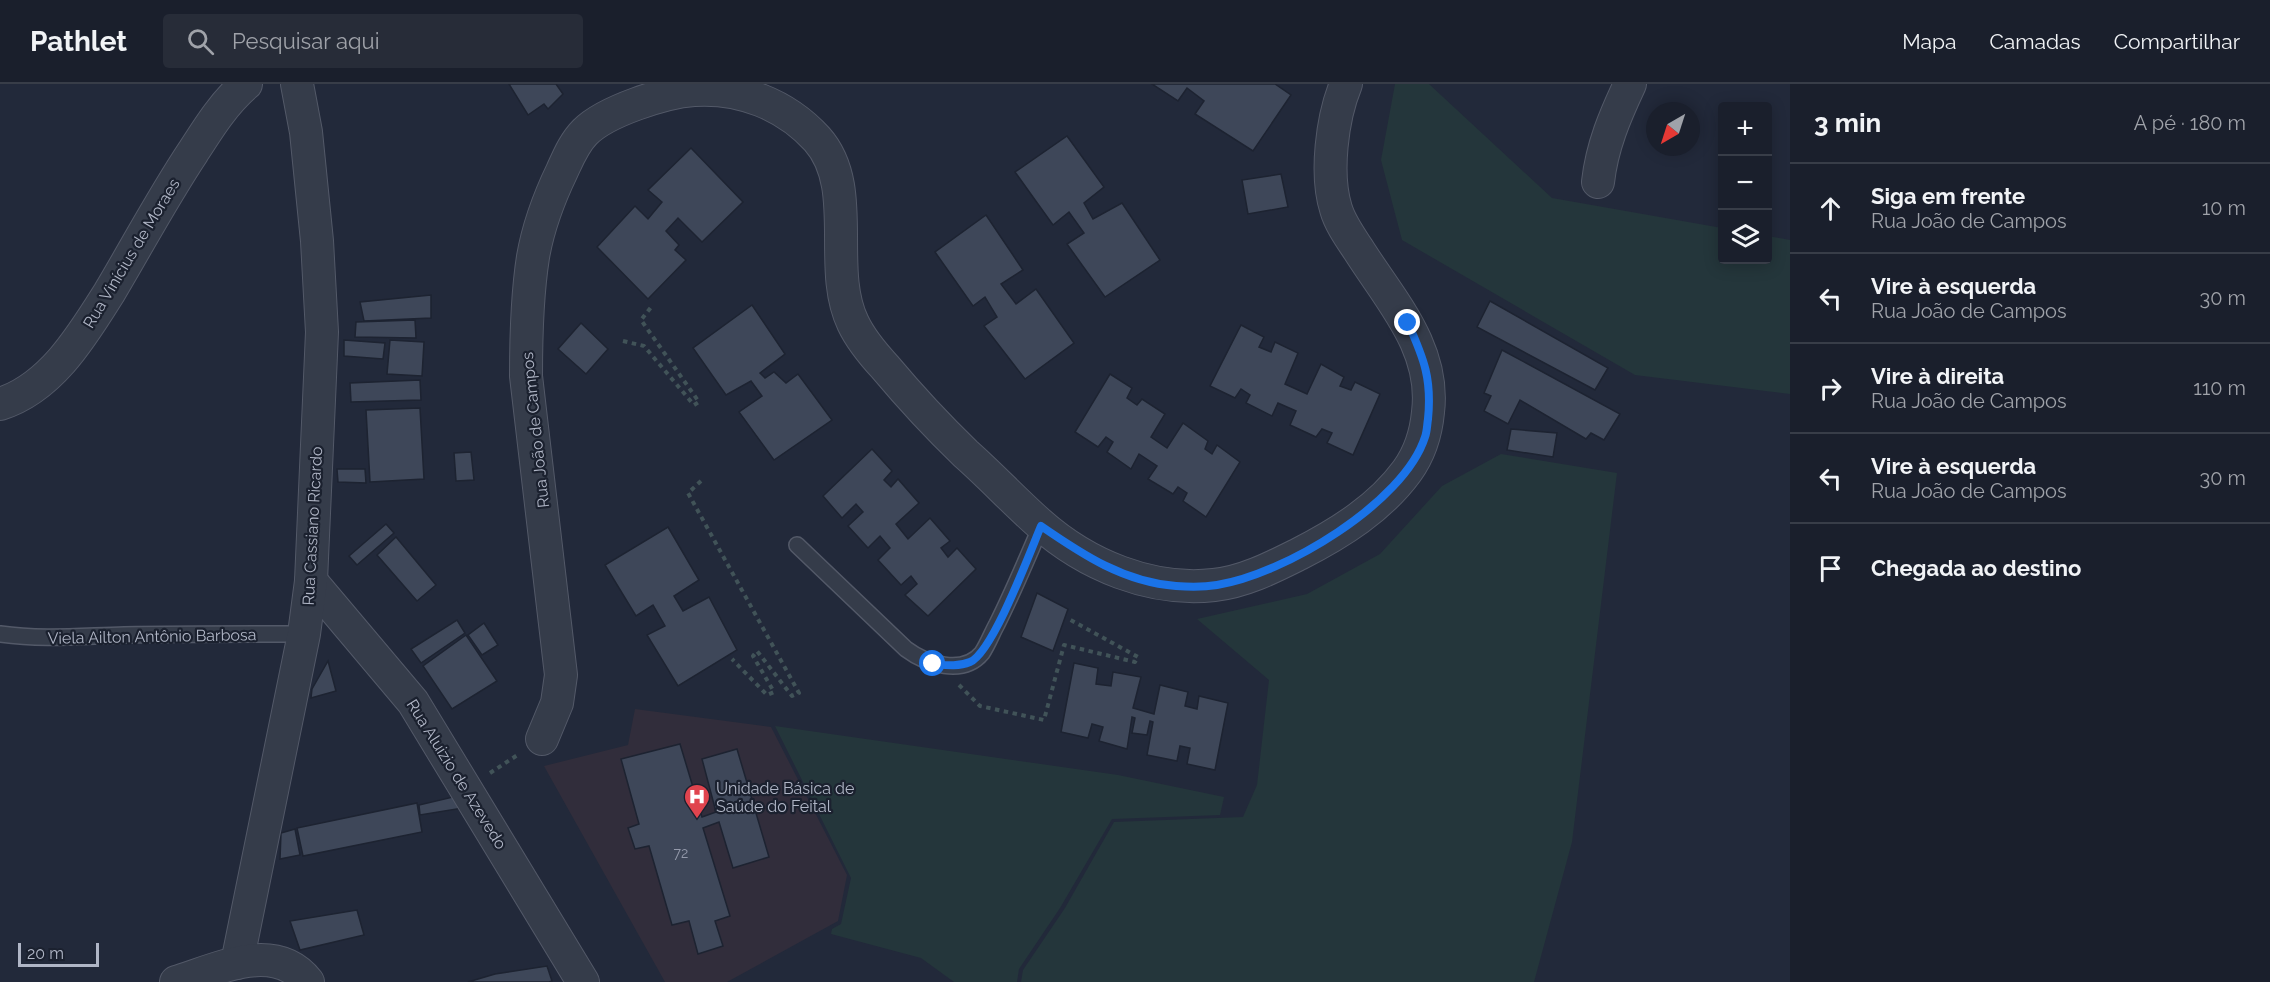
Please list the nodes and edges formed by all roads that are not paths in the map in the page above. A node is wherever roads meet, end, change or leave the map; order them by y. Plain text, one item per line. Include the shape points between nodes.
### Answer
1 (246, 84) edge
2 (297, 84) edge
3 (1346, 84) edge
4 (1630, 84) edge
5 (1598, 182) dead end
6 (0, 404) edge
7 (1041, 526) junction
8 (797, 545) dead end
9 (311, 581) junction
10 (0, 634) edge
11 (304, 634) junction
12 (543, 740) road end
13 (237, 963) junction
14 (176, 982) edge
15 (308, 982) edge
16 (583, 982) edge

1 - 6 street, Rua Vinícius de Moraes via 216,116 177,175 79,339 58,366 19,398
2 - 9 street, Rua Cassiano Ricardo via 317,241 322,332
3 - 7 street, Rua João de Campos via 1331,141 1336,209 1351,239 1408,323 1426,363 1430,397 1425,437 1410,468 1390,492 1343,530 1263,572 1217,585 1176,586 1130,577 1089,558
4 - 5 street via 1606,140
7 - 8 lane via 1010,599 981,653 970,662 949,666 918,659
7 - 12 street, Rua João de Campos via 926,415 854,327 841,273 842,209 836,174 819,141 791,117 758,98 733,91 676,92 604,117 584,133 570,153 552,191 533,258 526,376 561,675 557,703
9 - 11 street, Rua Cassiano Ricardo
9 - 16 street, Rua Aluizio de Azevedo via 413,702
10 - 11 lane, Viela Ailton Antônio Barbosa via 50,638
11 - 13 street, Rua Cassiano Ricardo
13 - 14 street
13 - 15 street via 281,962

